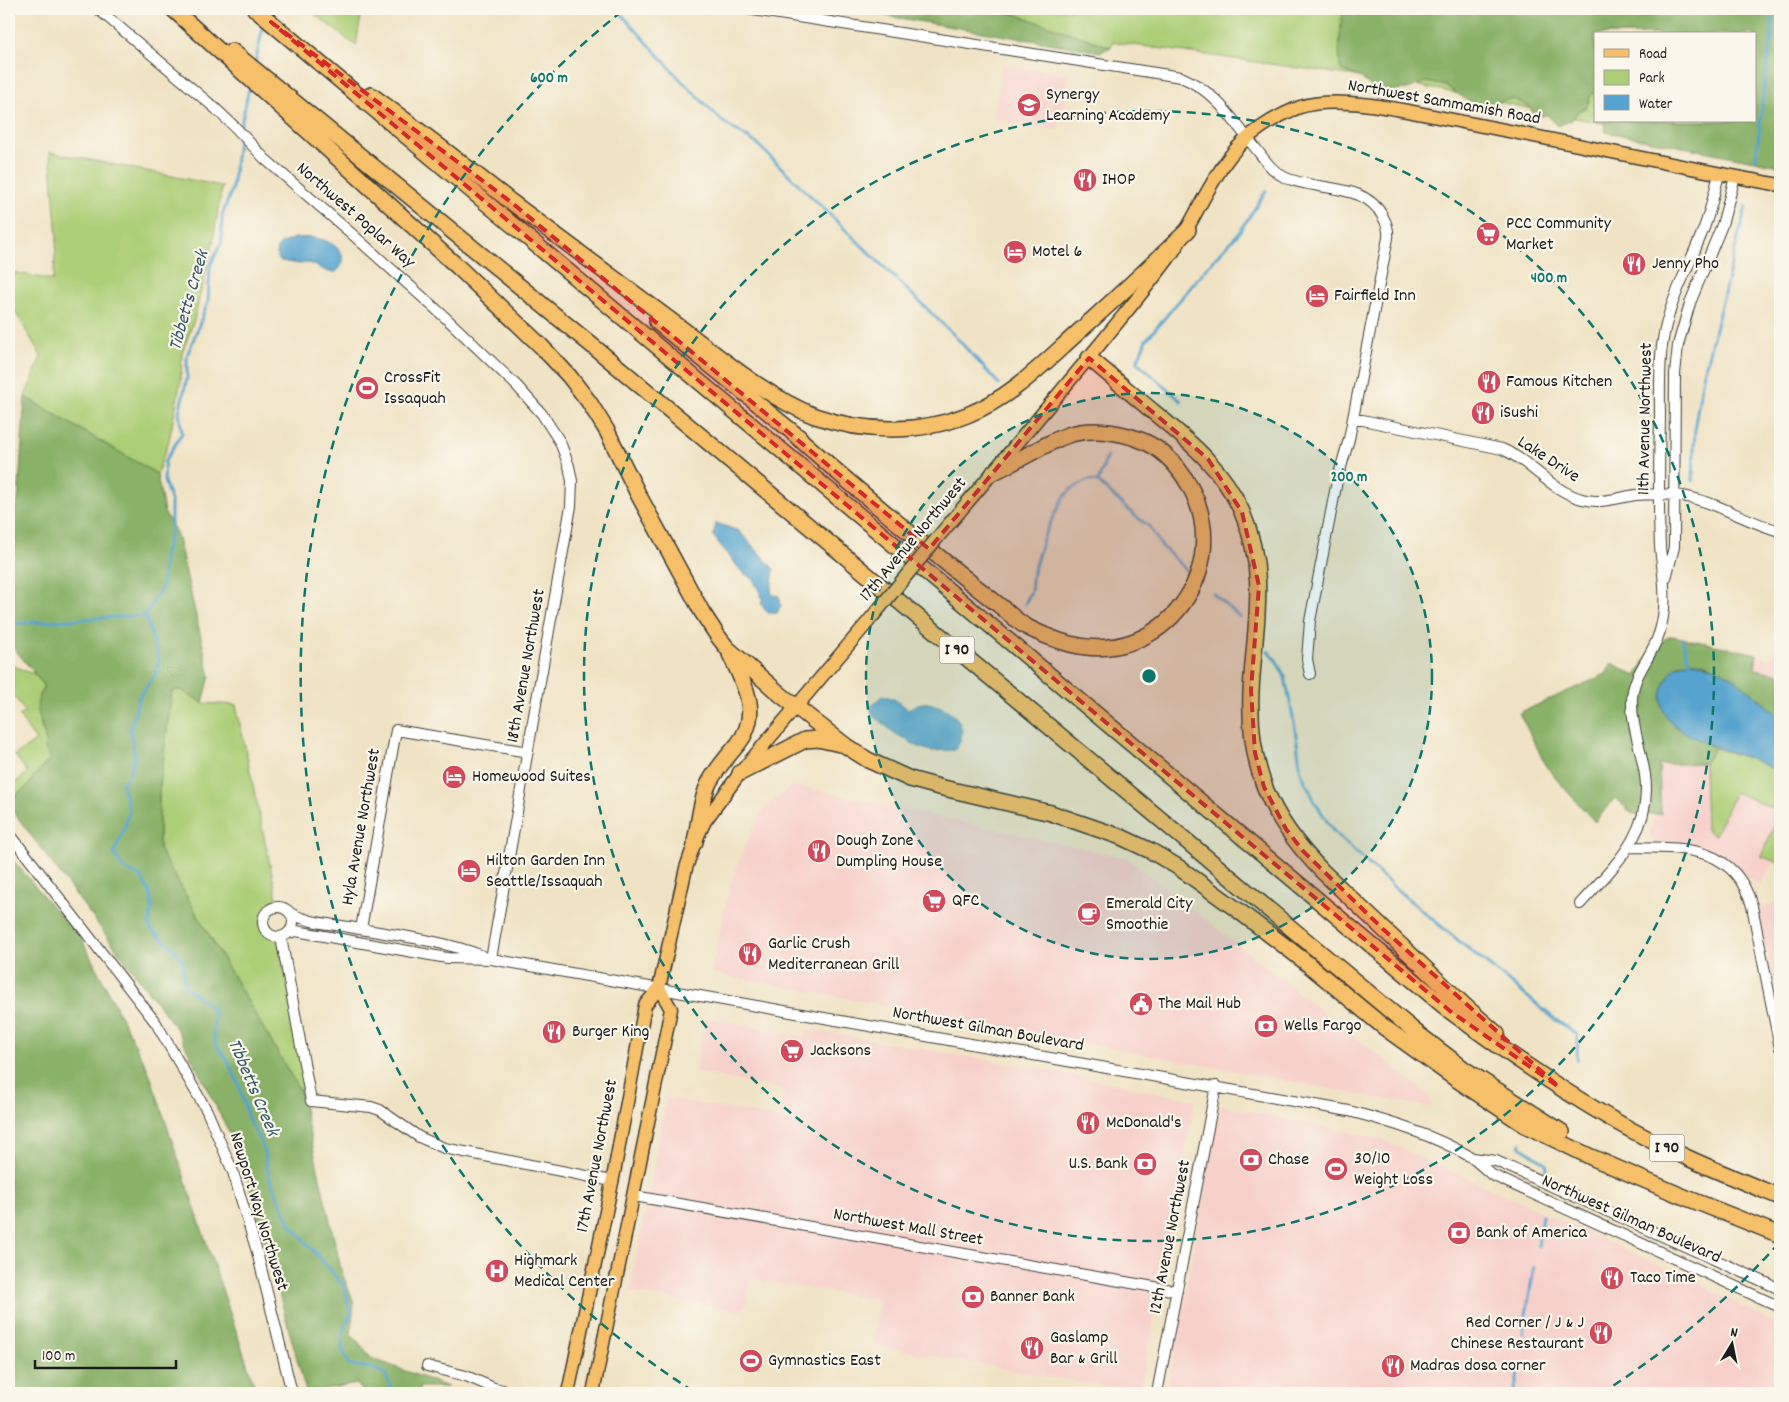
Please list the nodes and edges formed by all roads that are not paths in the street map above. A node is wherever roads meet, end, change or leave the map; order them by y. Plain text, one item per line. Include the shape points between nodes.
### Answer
1 (98, 9) edge
2 (173, 9) edge
3 (181, 9) edge
4 (255, 9) edge
5 (747, 9) edge
6 (271, 22) junction
7 (242, 66) junction
8 (258, 79) junction
9 (1247, 138) junction
10 (1719, 174) junction
11 (1735, 177) junction
12 (1780, 185) edge
13 (511, 202) junction
14 (1188, 230) junction
15 (1089, 358) junction
16 (1353, 418) junction
17 (569, 466) joint
18 (994, 472) junction
19 (1659, 494) junction
20 (1675, 495) junction
21 (1780, 531) edge
22 (1665, 584) junction
23 (727, 648) junction
24 (1310, 674) dead end
25 (796, 707) junction
26 (846, 746) junction
27 (528, 752) junction
28 (740, 772) junction
29 (9, 833) edge
30 (695, 842) junction
31 (1630, 847) junction
32 (1580, 904) dead end
33 (290, 913) junction
34 (361, 929) junction
35 (285, 935) junction
36 (491, 959) junction
37 (660, 988) junction
38 (1780, 1048) edge
39 (1216, 1086) junction
40 (1559, 1087) junction
41 (1472, 1158) junction
42 (612, 1181) junction
43 (1676, 1194) junction
44 (634, 1196) junction
45 (1780, 1197) edge
46 (1780, 1235) edge
47 (1780, 1289) edge
48 (1177, 1291) junction
49 (1780, 1306) edge
50 (427, 1366) dead end
51 (292, 1393) edge
52 (516, 1393) edge
53 (568, 1393) edge
54 (593, 1393) edge
55 (1157, 1393) edge

1 - 17 street, Northwest Poplar Way via 236,128 265,159 447,319 517,386 553,429
2 - 7 highway
3 - 7 highway
4 - 6 highway, I 90
5 - 9 street via 1174,75 1211,95
6 - 13 highway
6 - 40 highway, I 90 via 1450,1011
7 - 8 highway
8 - 23 highway via 569,376 607,431 702,612
8 - 43 highway, I 90 via 608,359 1418,1034 1544,1122
9 - 10 main road, Northwest Sammamish Road via 1301,107 1336,102 1420,114
9 - 14 main road, 17th Avenue Northwest via 1224,164
9 - 16 street via 1276,172 1293,180 1361,195 1377,207 1386,223 1388,238
10 - 11 main road, Northwest Sammamish Road
10 - 19 street, 11th Avenue Northwest via 1702,234 1675,294 1663,337
11 - 12 main road, Northwest Sammamish Road
11 - 20 street, 11th Avenue Northwest via 1722,224 1690,303 1678,345
13 - 14 highway via 784,401 814,415 865,428 916,428 950,420 1012,391
13 - 18 highway via 1027,627 1069,644 1117,646 1154,632 1169,620 1191,592 1203,557 1198,505 1184,476 1161,451 1126,435 1106,431 1085,432 1068,435
14 - 15 main road, 17th Avenue Northwest
15 - 18 main road, 17th Avenue Northwest
15 - 40 highway via 1208,459 1229,487 1242,512 1259,586 1251,690 1255,753 1264,787 1286,829 1309,858 1418,962
16 - 19 street, Lake Drive via 1502,449 1566,493 1584,500
16 - 24 street via 1337,481 1310,621 1307,659
17 - 27 street, 18th Avenue Northwest via 571,506
18 - 25 main road, 17th Avenue Northwest, bridge
19 - 20 street, Lake Drive
19 - 22 street, 11th Avenue Northwest via 1660,548
20 - 21 street, Lake Drive via 1717,505
20 - 22 street, 11th Avenue Northwest via 1674,547
22 - 31 street, 11th Avenue Northwest via 1658,638 1636,676 1633,689 1633,717 1646,796 1642,821
23 - 25 highway
23 - 30 highway via 748,696 750,720 745,734 709,784 702,801
25 - 26 highway
25 - 28 main road, 17th Avenue Northwest
26 - 28 highway via 818,739 805,740
26 - 43 highway via 910,779 1051,812 1113,834 1151,852 1178,867 1239,911 1385,1028 1492,1104 1525,1125
27 - 34 street, Hyla Avenue Northwest via 396,730
27 - 36 street, 18th Avenue Northwest
28 - 30 main road, 17th Avenue Northwest via 705,821
29 - 51 street, Newport Way Northwest via 156,1023 207,1111 233,1172 257,1252
30 - 37 main road, 17th Avenue Northwest via 680,891
31 - 32 street, 11th Avenue Northwest
31 - 38 street via 1695,850 1723,862 1738,875 1752,906
33 - 34 street, Northwest Gilman Boulevard via 321,925
33 - 35 street via 293,921
33 - 35 street via 279,907 269,910 264,916 265,931 272,936
34 - 36 street, Northwest Gilman Boulevard via 460,947
35 - 36 street, Northwest Gilman Boulevard via 296,931 447,958
35 - 42 street via 311,1101 380,1110 419,1137 444,1148
36 - 37 street, Northwest Gilman Boulevard
37 - 39 street, Northwest Gilman Boulevard
37 - 42 main road, 17th Avenue Northwest via 645,1005
37 - 44 main road via 671,1009
39 - 41 street, Northwest Gilman Boulevard via 1376,1118
39 - 48 street, 12th Avenue Northwest
40 - 45 highway, I 90 via 1665,1147
41 - 47 street, Northwest Gilman Boulevard via 1496,1161
41 - 49 street, Northwest Gilman Boulevard via 1492,1175
42 - 53 main road, 17th Avenue Northwest
43 - 46 highway, I 90
44 - 48 street, Northwest Mall Street
44 - 54 main road
48 - 55 street, 12th Avenue Northwest
50 - 52 street

